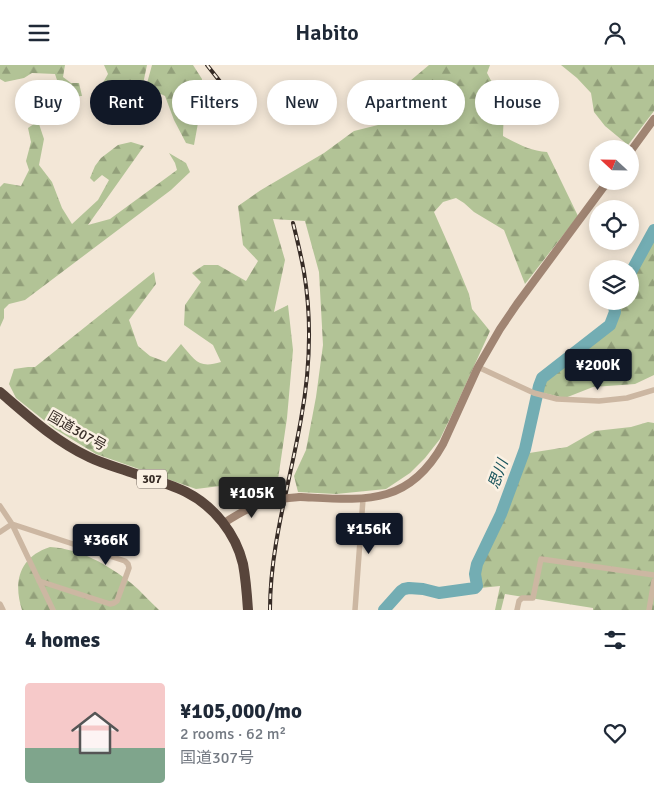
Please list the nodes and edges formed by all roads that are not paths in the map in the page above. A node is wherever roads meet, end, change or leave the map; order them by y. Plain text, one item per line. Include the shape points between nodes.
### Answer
1 (654, 119) edge
2 (639, 140) edge
3 (601, 190) edge
4 (478, 367) junction
5 (654, 390) edge
6 (0, 391) edge
7 (363, 499) junction
8 (0, 506) edge
9 (224, 523) junction
10 (12, 524) junction
11 (0, 532) edge
12 (654, 575) edge
13 (40, 581) junction
14 (654, 581) edge
15 (0, 604) edge
16 (3, 610) edge
17 (53, 610) edge
18 (248, 610) edge
19 (355, 610) edge
20 (517, 610) edge
21 (649, 610) edge

1 - 2 street
3 - 4 street via 517,304
4 - 5 street via 534,393 557,399 599,401 627,398
4 - 7 street via 443,444 428,467 404,487 386,495
6 - 9 highway, 国道307号 / 307 via 39,427 89,458 186,491
7 - 9 street, bridge via 289,497 253,506
7 - 19 street
8 - 10 street
9 - 18 highway, 国道307号 / 307 via 243,563
10 - 11 street
10 - 13 street
10 - 13 street via 125,561 129,568 117,601 110,604
12 - 20 street via 541,559 533,597 522,598
13 - 17 street
14 - 21 street
15 - 16 street

